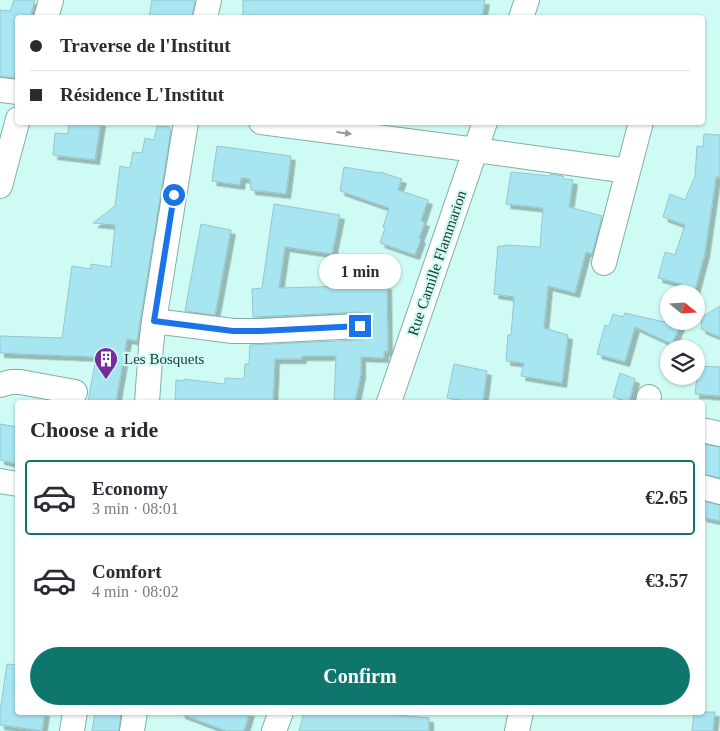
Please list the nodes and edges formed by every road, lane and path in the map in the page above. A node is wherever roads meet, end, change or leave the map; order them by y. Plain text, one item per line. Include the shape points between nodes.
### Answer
1 (51, 0) edge
2 (209, 0) edge
3 (527, 0) edge
4 (47, 15) edge
5 (206, 15) edge
6 (522, 15) edge
7 (0, 90) edge
8 (15, 92) edge
9 (16, 125) edge
10 (186, 125) edge
11 (284, 125) edge
12 (484, 125) edge
13 (640, 125) edge
14 (476, 150) junction
15 (628, 171) junction
16 (0, 186) edge
17 (604, 263) dead end
18 (154, 321) junction
19 (360, 326) dead end
20 (0, 385) edge
21 (75, 392) dead end
22 (147, 400) edge
23 (390, 400) edge
24 (705, 431) edge
25 (720, 434) edge
26 (0, 481) edge
27 (15, 484) edge
28 (705, 488) edge
29 (720, 492) edge
30 (75, 715) edge
31 (135, 715) edge
32 (280, 715) edge
33 (521, 715) edge
34 (72, 731) edge
35 (132, 731) edge
36 (274, 731) edge
37 (518, 731) edge

1 - 4 street
2 - 5 street
3 - 6 street
7 - 8 street
9 - 16 street
10 - 18 street
11 -> 14 street
12 - 14 street, Rue Camille Flammarion
13 - 15 street
14 - 15 street
14 - 23 street, Rue Camille Flammarion
15 - 17 street
18 - 19 street via 233,331
18 - 22 street
20 - 21 street via 20,382
24 - 25 street
26 - 27 street
28 - 29 street
30 - 34 street
31 - 35 street
32 - 36 street
33 - 37 street

